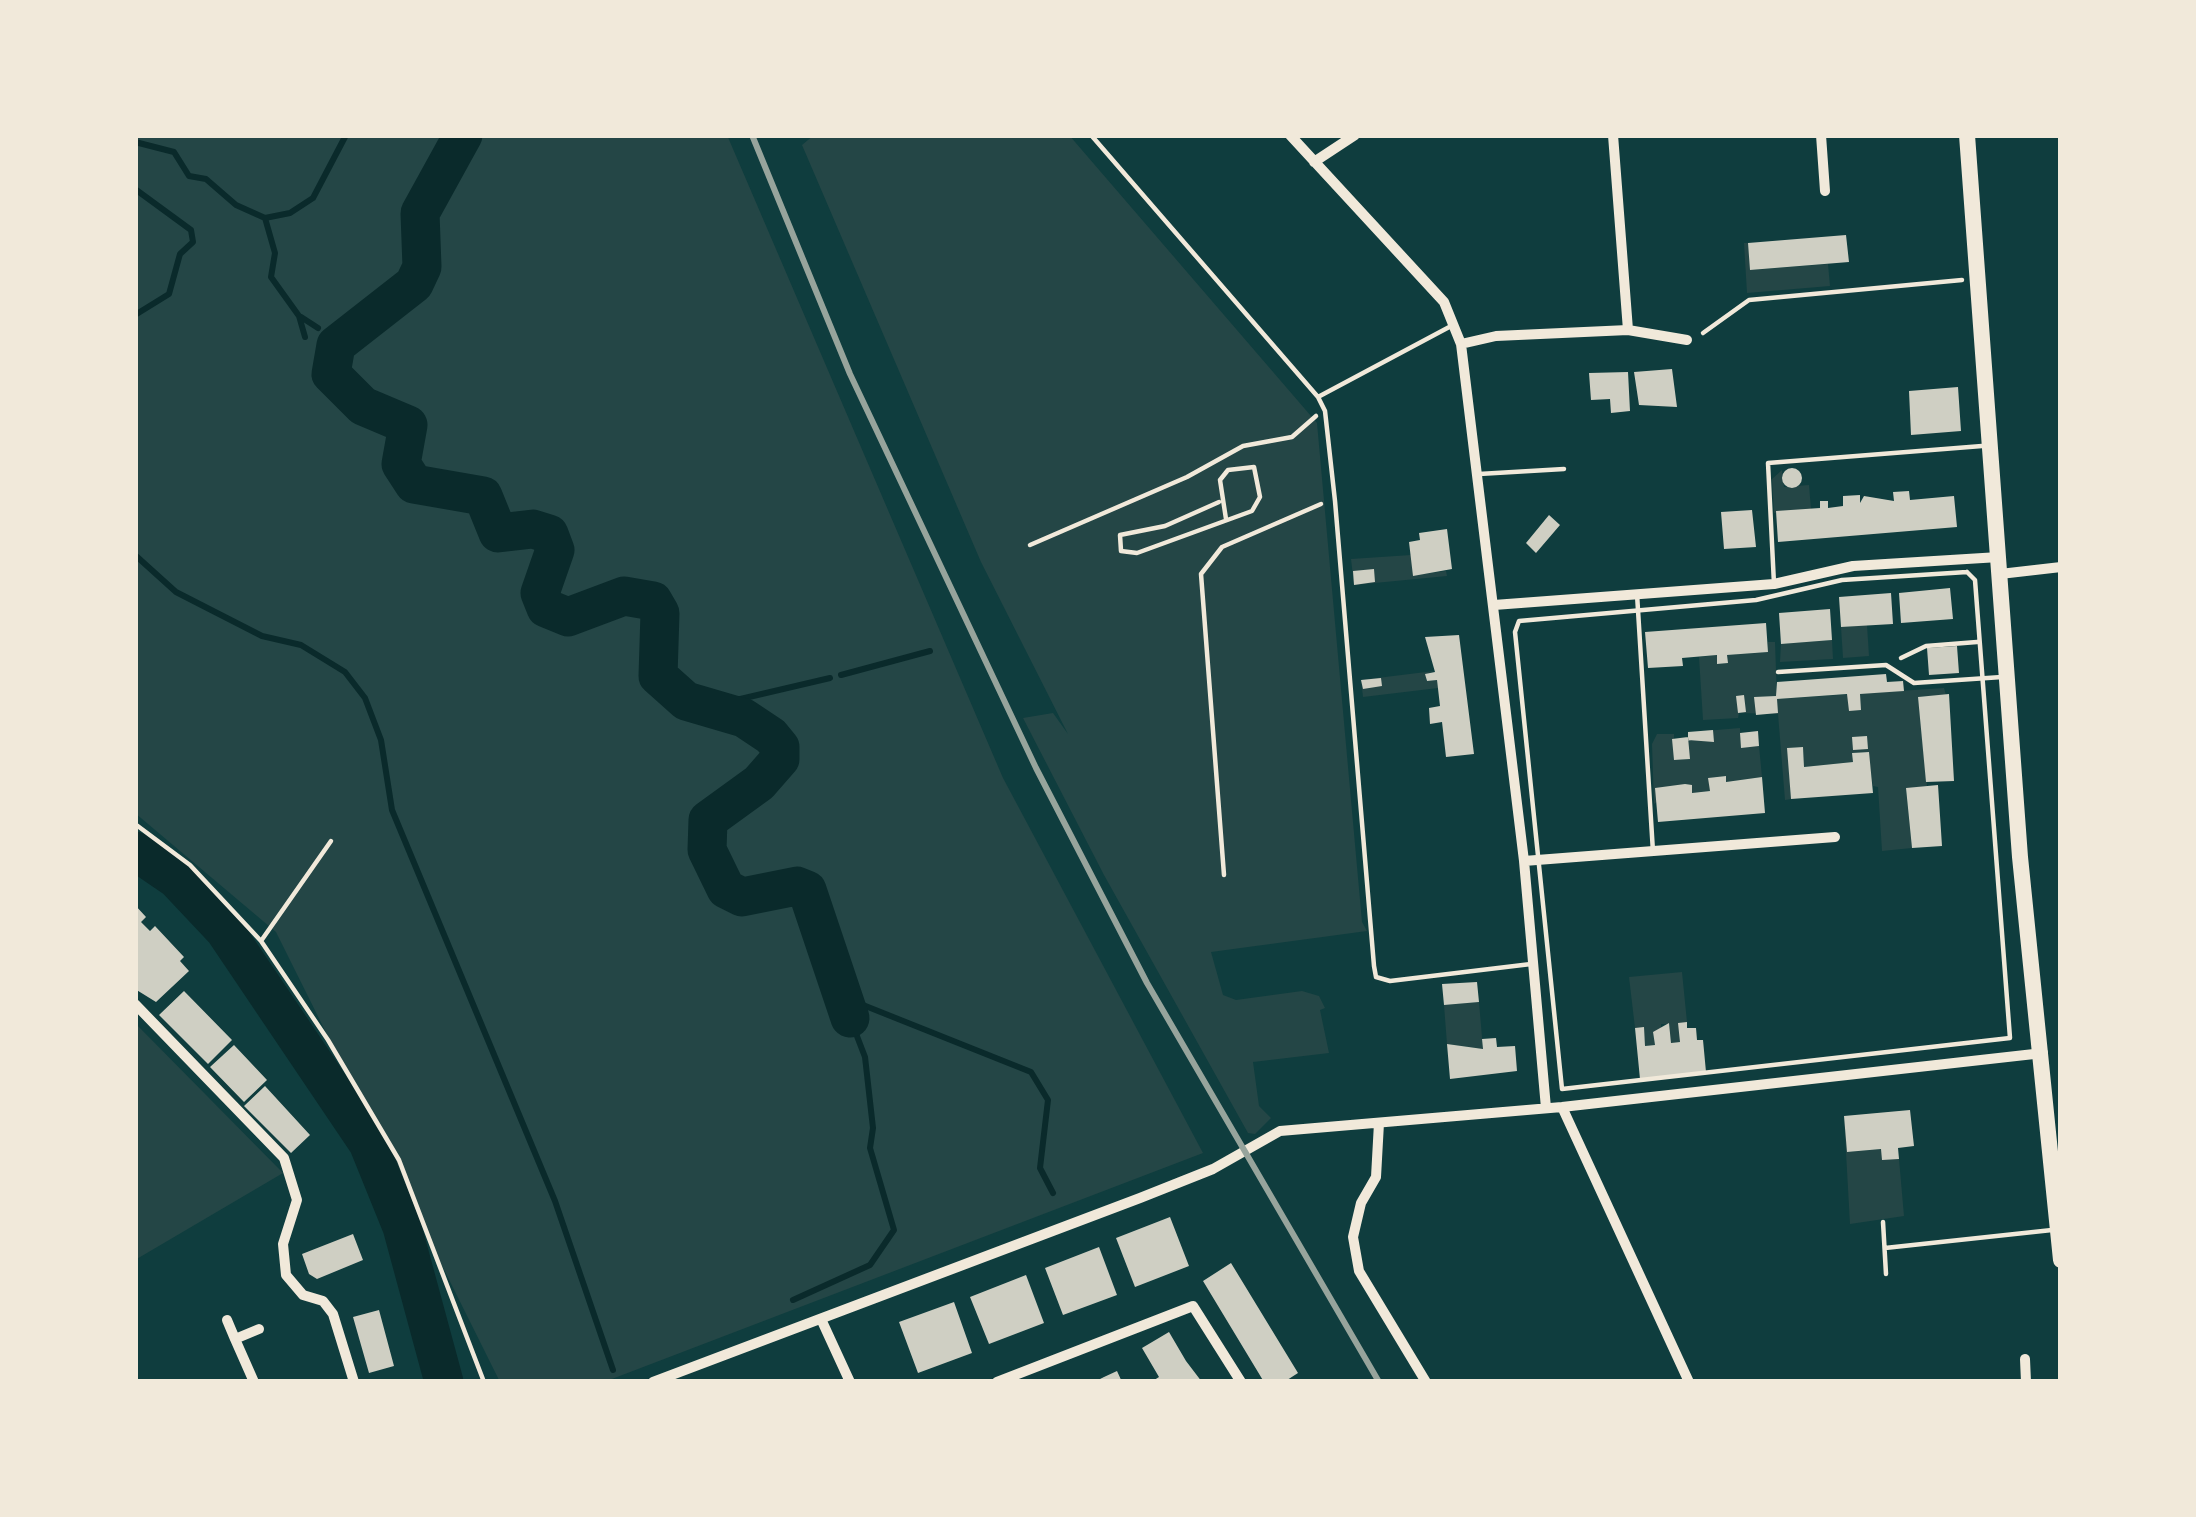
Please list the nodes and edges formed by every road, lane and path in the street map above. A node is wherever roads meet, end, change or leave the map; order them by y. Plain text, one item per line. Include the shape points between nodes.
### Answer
1 (1091, 135) edge
2 (1290, 135) edge
3 (1355, 135) edge
4 (1613, 135) edge
5 (1821, 135) edge
6 (1966, 135) edge
7 (1314, 162) junction
8 (1825, 191) dead end
9 (1978, 279) junction
10 (1453, 325) junction
11 (1628, 329) junction
12 (1687, 340) joint
13 (1461, 344) junction
14 (1318, 397) junction
15 (1325, 411) junction
16 (1990, 446) junction
17 (1564, 469) dead end
18 (1479, 474) junction
19 (1335, 501) junction
20 (1220, 502) junction
21 (1226, 519) junction
22 (1030, 545) dead end
23 (2000, 566) junction
24 (2061, 567) edge
25 (1774, 584) junction
26 (1637, 594) junction
27 (1494, 605) junction
28 (1979, 641) dead end
29 (1894, 666) junction
30 (1778, 671) dead end
31 (2008, 677) junction
32 (135, 824) edge
33 (1835, 836) dead end
34 (331, 841) dead end
35 (1654, 852) junction
36 (1524, 862) junction
37 (1224, 875) dead end
38 (261, 940) junction
39 (1532, 964) junction
40 (135, 1004) edge
41 (2043, 1053) junction
42 (1562, 1107) junction
43 (1546, 1108) junction
44 (1379, 1123) junction
45 (1883, 1222) dead end
46 (2059, 1229) edge
47 (1885, 1248) junction
48 (2061, 1261) edge
49 (1886, 1274) dead end
50 (821, 1319) junction
51 (227, 1320) dead end
52 (259, 1329) dead end
53 (236, 1339) junction
54 (2024, 1360) dead end
55 (683, 1377) edge
56 (254, 1382) edge
57 (354, 1382) edge
58 (484, 1382) edge
59 (653, 1382) edge
60 (850, 1382) edge
61 (997, 1382) edge
62 (1241, 1382) edge
63 (1426, 1382) edge
64 (1690, 1382) edge
65 (2026, 1382) edge

1 - 14 lane
2 - 7 street
3 - 7 street
4 - 11 street
5 - 8 street
6 - 9 main road
7 - 10 street via 1444,302
9 - 12 path via 1749,300
9 - 16 main road
10 - 13 street
10 - 14 lane
11 - 12 street
11 - 13 street
13 - 18 street
14 - 15 lane
15 - 19 lane
15 - 22 path via 1292,437 1243,446
16 - 23 main road
16 - 25 lane via 1768,463
17 - 18 lane
18 - 27 street
19 - 37 path via 1222,547 1202,574
19 - 39 lane via 1376,976 1390,981
20 - 21 path
20 - 21 path via 1228,470 1255,467 1260,497 1252,511
20 - 21 path via 1120,535 1121,551 1137,554
23 - 24 street
23 - 25 street via 1853,566
23 - 31 main road
25 - 26 street
26 - 27 street
26 - 35 lane
27 - 36 street
28 - 29 path via 1926,646
29 - 30 lane
29 - 31 lane via 1918,683
31 - 41 main road
32 - 38 path via 190,865
33 - 35 street
34 - 38 path
35 - 36 street
36 - 39 street
38 - 58 path via 399,1160
39 - 43 street
40 - 57 street via 284,1158 297,1200 283,1244 286,1274 303,1294 323,1301
41 - 42 street
41 - 46 main road
42 - 43 street
42 - 64 street
43 - 44 street
44 - 50 street via 1280,1131 1213,1169
44 - 63 street via 1376,1177 1353,1237 1359,1271
45 - 47 lane
46 - 47 lane
46 - 48 main road
47 - 49 lane
50 - 55 street
50 - 60 street
51 - 53 street
52 - 53 street
53 - 56 street
54 - 65 street
55 - 59 street
61 - 62 street via 1193,1306

